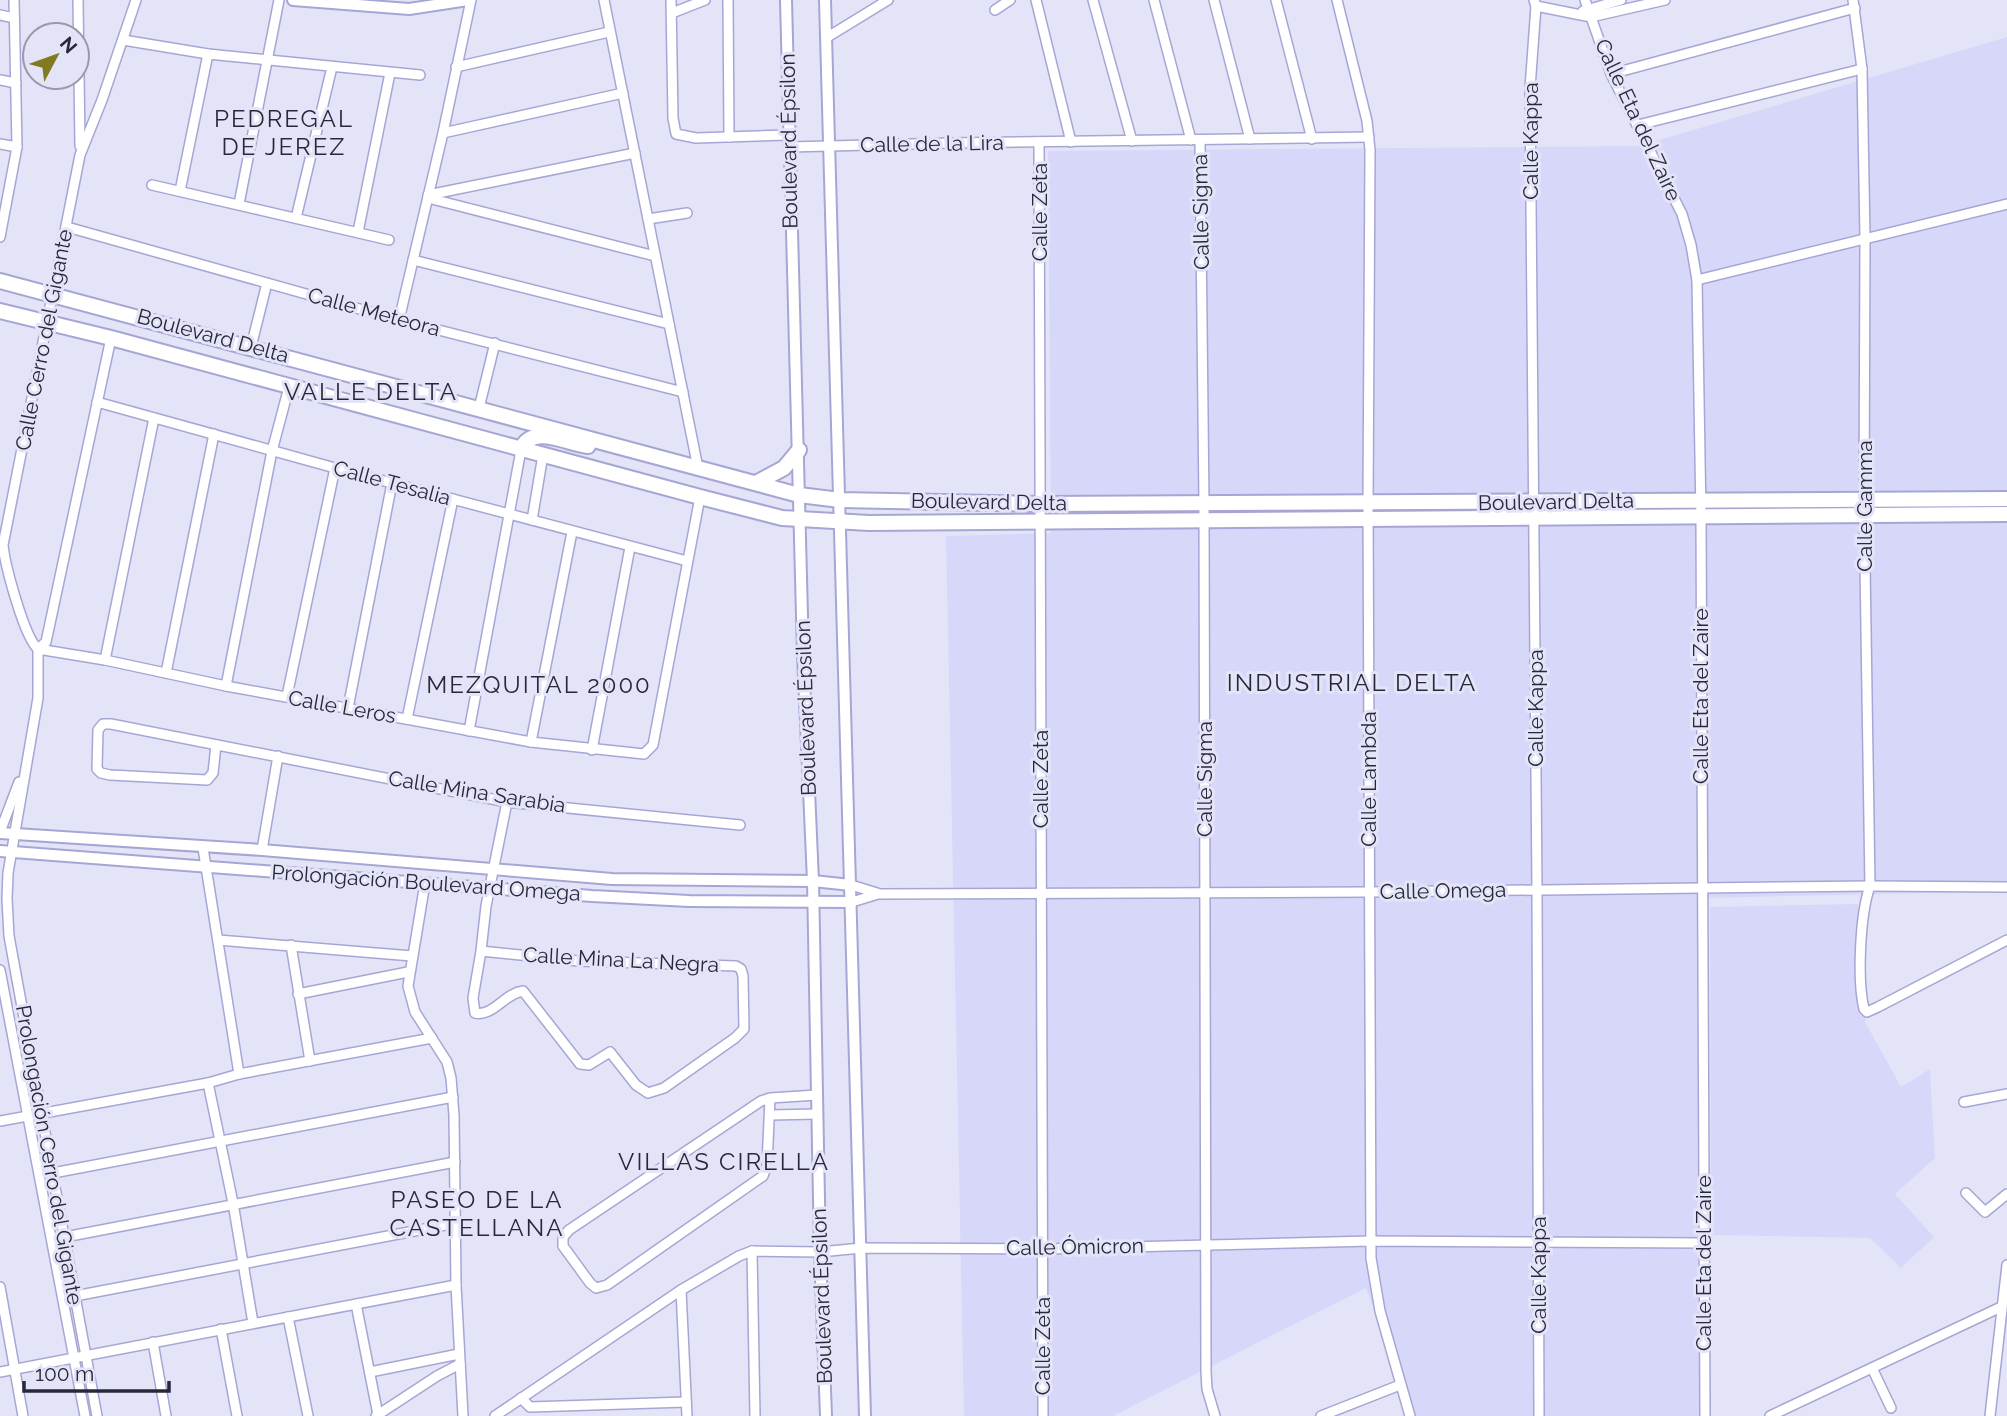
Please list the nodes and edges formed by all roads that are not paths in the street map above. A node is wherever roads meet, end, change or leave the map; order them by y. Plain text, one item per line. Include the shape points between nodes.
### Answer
1 (14, 0) edge
2 (78, 0) edge
3 (136, 0) edge
4 (279, 0) edge
5 (293, 0) edge
6 (470, 0) edge
7 (604, 0) edge
8 (671, 0) edge
9 (705, 0) edge
10 (729, 0) edge
11 (786, 0) edge
12 (825, 0) edge
13 (888, 0) edge
14 (1010, 0) edge
15 (1036, 0) edge
16 (1093, 0) edge
17 (1154, 0) edge
18 (1214, 0) edge
19 (1287, 0) edge
20 (1337, 0) edge
21 (1621, 0) edge
22 (1665, 0) edge
23 (321, 2) edge
24 (447, 2) edge
25 (1276, 2) edge
26 (1535, 3) edge
27 (384, 4) edge
28 (1854, 4) edge
29 (1588, 9) edge
30 (995, 10) dead end
31 (672, 13) junction
32 (0, 15) edge
33 (14, 18) junction
34 (610, 32) junction
35 (826, 38) junction
36 (123, 40) junction
37 (208, 54) junction
38 (269, 60) junction
39 (331, 67) junction
40 (456, 67) junction
41 (1862, 69) junction
42 (390, 73) junction
43 (1611, 74) junction
44 (420, 75) dead end
45 (0, 80) edge
46 (16, 83) junction
47 (623, 93) junction
48 (1638, 125) junction
49 (443, 133) junction
50 (788, 135) junction
51 (729, 137) junction
52 (1369, 138) junction
53 (1250, 139) junction
54 (1312, 139) junction
55 (1196, 140) junction
56 (1132, 141) junction
57 (1040, 142) junction
58 (1071, 142) junction
59 (0, 144) edge
60 (828, 146) junction
61 (17, 147) junction
62 (789, 148) junction
63 (635, 153) junction
64 (80, 155) junction
65 (152, 185) dead end
66 (180, 191) junction
67 (428, 197) junction
68 (239, 204) junction
69 (2007, 204) edge
70 (3, 206) edge
71 (687, 213) dead end
72 (296, 218) junction
73 (648, 219) junction
74 (67, 226) junction
75 (358, 232) junction
76 (0, 237) edge
77 (1865, 238) junction
78 (389, 240) dead end
79 (655, 256) junction
80 (413, 260) junction
81 (1697, 280) junction
82 (0, 281) edge
83 (267, 283) junction
84 (53, 293) junction
85 (0, 311) edge
86 (399, 320) junction
87 (46, 321) junction
88 (669, 324) junction
89 (111, 338) junction
90 (495, 343) junction
91 (251, 347) junction
92 (289, 387) junction
93 (683, 392) junction
94 (97, 402) junction
95 (479, 408) junction
96 (154, 418) junction
97 (214, 434) junction
98 (614, 446) junction
99 (521, 450) junction
100 (799, 450) junction
101 (272, 451) junction
102 (543, 456) junction
103 (335, 468) junction
104 (698, 468) junction
105 (392, 483) junction
106 (756, 483) junction
107 (799, 495) junction
108 (700, 497) junction
109 (453, 499) junction
110 (2007, 499) edge
111 (840, 500) junction
112 (1368, 503) junction
113 (1040, 504) junction
114 (1865, 508) junction
115 (1700, 509) junction
116 (1533, 510) junction
117 (1204, 511) junction
118 (508, 514) junction
119 (2007, 514) edge
120 (1369, 519) junction
121 (532, 520) junction
122 (799, 520) junction
123 (1040, 520) junction
124 (840, 523) junction
125 (572, 532) junction
126 (630, 548) junction
127 (2, 559) edge
128 (687, 561) junction
129 (38, 649) junction
130 (105, 660) junction
131 (166, 673) junction
132 (226, 686) junction
133 (287, 696) junction
134 (348, 708) junction
135 (407, 719) junction
136 (469, 731) junction
137 (531, 742) junction
138 (216, 745) junction
139 (592, 750) junction
140 (278, 756) junction
141 (26, 764) junction
142 (507, 802) junction
143 (740, 825) dead end
144 (0, 833) edge
145 (14, 834) junction
146 (204, 848) junction
147 (262, 850) junction
148 (6, 852) edge
149 (205, 866) junction
150 (494, 869) junction
151 (813, 881) junction
152 (425, 883) junction
153 (851, 885) junction
154 (1870, 886) junction
155 (2007, 887) edge
156 (491, 888) junction
157 (1537, 889) junction
158 (1702, 889) junction
159 (1205, 891) junction
160 (1369, 892) junction
161 (878, 894) junction
162 (1042, 894) junction
163 (813, 901) junction
164 (852, 902) junction
165 (218, 940) junction
166 (2007, 940) edge
167 (291, 945) junction
168 (481, 951) junction
169 (412, 956) junction
170 (0, 970) edge
171 (408, 972) junction
172 (298, 993) junction
173 (432, 1038) junction
174 (310, 1061) junction
175 (239, 1074) junction
176 (208, 1083) junction
177 (2007, 1094) edge
178 (817, 1095) junction
179 (453, 1097) junction
180 (770, 1098) junction
181 (1964, 1102) dead end
182 (41, 1113) junction
183 (817, 1114) junction
184 (770, 1115) junction
185 (27, 1116) junction
186 (0, 1121) edge
187 (219, 1140) junction
188 (455, 1161) junction
189 (54, 1174) junction
190 (1966, 1193) dead end
191 (2007, 1194) edge
192 (233, 1203) junction
193 (456, 1223) junction
194 (65, 1237) junction
195 (1371, 1241) junction
196 (1538, 1241) junction
197 (1703, 1243) junction
198 (1206, 1245) junction
199 (861, 1248) junction
200 (1043, 1249) junction
201 (752, 1251) junction
202 (820, 1252) junction
203 (244, 1263) junction
204 (2007, 1265) edge
205 (456, 1285) junction
206 (0, 1287) edge
207 (681, 1290) junction
208 (75, 1296) junction
209 (356, 1304) junction
210 (2001, 1307) junction
211 (288, 1317) junction
212 (253, 1323) junction
213 (221, 1329) junction
214 (153, 1342) junction
215 (85, 1354) junction
216 (73, 1356) junction
217 (460, 1359) junction
218 (1872, 1368) junction
219 (15, 1369) junction
220 (0, 1372) edge
221 (370, 1372) junction
222 (1400, 1385) junction
223 (521, 1398) junction
224 (686, 1402) junction
225 (1891, 1408) dead end
226 (530, 1411) edge
227 (377, 1415) edge
228 (23, 1416) edge
229 (85, 1416) edge
230 (97, 1416) edge
231 (166, 1416) edge
232 (237, 1416) edge
233 (308, 1416) edge
234 (463, 1416) edge
235 (495, 1416) edge
236 (687, 1416) edge
237 (755, 1416) edge
238 (826, 1416) edge
239 (865, 1416) edge
240 (1043, 1416) edge
241 (1215, 1416) edge
242 (1321, 1416) edge
243 (1410, 1416) edge
244 (1539, 1416) edge
245 (1704, 1416) edge
246 (1770, 1416) edge
247 (1990, 1416) edge

1 - 33 street
2 - 64 street
3 - 36 street, Calle Cerro del Gigante
4 - 38 street
5 - 23 street
6 - 24 street
6 - 40 street
7 - 34 street
8 - 31 street
9 - 31 street
10 - 51 street
11 - 50 street, Boulevard Épsilon
12 - 35 street, Boulevard Épsilon
13 - 35 street
14 - 30 street
15 - 58 street
16 - 56 street
17 - 55 street, Calle Sigma
18 - 53 street
19 - 25 street
20 - 52 street, Calle Lambda
21 - 29 street
22 - 29 street
23 - 27 street
24 - 27 street via 410,9
25 - 54 street
26 - 29 street via 1578,13
26 - 116 street, Calle Kappa via 1530,88
28 - 41 street, Calle Gamma
28 - 43 street
29 - 43 street, Calle Eta del Zaire
31 - 51 street via 677,134
32 - 33 street
33 - 46 street
34 - 40 street
34 - 47 street
35 - 60 street, Boulevard Épsilon
36 - 37 street
36 - 64 street, Calle Cerro del Gigante
37 - 38 street
37 - 66 street
38 - 39 street
38 - 68 street
39 - 42 street
39 - 72 street
40 - 49 street
41 - 48 street
41 - 77 street, Calle Gamma
42 - 44 street
42 - 75 street
43 - 48 street, Calle Eta del Zaire
45 - 46 street
46 - 61 street
47 - 49 street
47 - 63 street
48 - 81 street, Calle Eta del Zaire via 1682,214
49 - 67 street
50 - 51 street
50 - 62 street, Boulevard Épsilon
52 - 54 street, Calle de la Lira
52 - 112 street, Calle Lambda
53 - 54 street, Calle de la Lira
53 - 55 street, Calle de la Lira
55 - 56 street, Calle de la Lira
55 - 117 street, Calle Sigma
56 - 58 street, Calle de la Lira
57 - 58 street, Calle de la Lira
57 - 60 street, Calle de la Lira
57 - 113 street, Calle Zeta
59 - 61 street
60 - 62 street, Calle de la Lira
60 - 111 street, Boulevard Épsilon
61 - 70 street
62 - 100 street, Boulevard Épsilon
63 - 67 street
63 - 73 street
64 - 74 street, Calle Cerro del Gigante
65 - 66 street
66 - 68 street
67 - 79 street
67 - 80 street
68 - 72 street
69 - 77 street
70 - 76 street
71 - 73 street
72 - 75 street
73 - 79 street
74 - 83 street, Calle Meteora
74 - 84 street, Calle Cerro del Gigante
75 - 78 street
77 - 81 street
77 - 114 street, Calle Gamma
79 - 88 street
80 - 86 street
80 - 88 street
81 - 115 street, Calle Eta del Zaire
82 - 84 main road, Boulevard Delta
83 - 86 street, Calle Meteora
83 - 91 street
84 - 87 street, Calle Cerro del Gigante
84 - 91 main road, Boulevard Delta
85 - 87 main road, Boulevard Delta
86 - 90 street, Calle Meteora
87 - 89 main road, Boulevard Delta
87 - 127 street, Calle Cerro del Gigante
88 - 93 street
89 - 92 main road, Boulevard Delta
89 - 94 street
90 - 93 street, Calle Meteora
90 - 95 street
91 - 95 main road, Boulevard Delta
92 - 99 main road, Boulevard Delta
92 - 101 street
93 - 104 street
94 - 96 street, Calle Tesalia
94 - 129 street via 46,642
95 - 98 main road, Boulevard Delta
96 - 97 street, Calle Tesalia
96 - 130 street
97 - 101 street, Calle Tesalia
97 - 131 street
98 - 99 main road via 584,446 534,436
98 - 104 main road, Boulevard Delta
99 - 102 main road, Boulevard Delta
99 - 118 street
100 - 106 main road via 784,468
100 - 107 street, Boulevard Épsilon
101 - 103 street, Calle Tesalia
101 - 132 street
102 - 108 main road, Boulevard Delta
102 - 121 street
103 - 105 street, Calle Tesalia
103 - 133 street
104 - 106 main road, Boulevard Delta
105 - 109 street, Calle Tesalia
105 - 134 street
106 - 107 main road, Boulevard Delta
107 - 111 main road, Boulevard Delta
107 - 122 street, Boulevard Épsilon
108 - 122 main road, Boulevard Delta
108 - 128 street
109 - 118 street, Calle Tesalia
109 - 135 street
110 - 114 main road, Boulevard Delta
111 - 113 main road, Boulevard Delta
111 - 124 street, Boulevard Épsilon
112 - 116 main road, Boulevard Delta
112 - 117 main road, Boulevard Delta
112 - 120 street, Calle Lambda
113 - 117 main road, Boulevard Delta
113 - 123 street, Calle Zeta
114 - 115 main road, Boulevard Delta
114 - 119 main road, Boulevard Delta
114 - 154 street, Calle Gamma
115 - 116 main road, Boulevard Delta
115 - 158 street, Calle Eta del Zaire
116 - 120 main road, Boulevard Delta
116 - 157 street, Calle Kappa
117 - 120 main road, Boulevard Delta
117 - 123 main road, Boulevard Delta
117 - 159 street, Calle Sigma
118 - 121 street, Calle Tesalia
118 - 136 street
120 - 160 street, Calle Lambda
121 - 125 street, Calle Tesalia
122 - 124 main road, Boulevard Delta
122 - 151 street, Boulevard Épsilon
123 - 124 main road, Boulevard Delta
123 - 162 street, Calle Zeta
124 - 153 street, Boulevard Épsilon
125 - 126 street, Calle Tesalia
125 - 137 street
126 - 128 street, Calle Tesalia
126 - 139 street
127 - 129 street, Calle Cerro del Gigante via 31,643
128 - 139 street, Calle Leros via 653,745 647,753 633,755
129 - 130 street, Calle Leros
129 - 141 street, Calle Cerro del Gigante via 38,698
130 - 131 street, Calle Leros
131 - 132 street, Calle Leros
132 - 133 street, Calle Leros
133 - 134 street, Calle Leros
134 - 135 street, Calle Leros
135 - 136 street, Calle Leros
136 - 137 street, Calle Leros
137 - 139 street, Calle Leros
138 - 138 street, Calle Mina Sarabia via 103,724 97,734 97,769 110,775 207,780 213,772
138 - 140 street, Calle Mina Sarabia
140 - 142 street, Calle Mina Sarabia
140 - 147 street
141 - 144 street, Calle Cerro del Gigante
141 - 145 street, Calle Cerro del Gigante
142 - 143 street, Calle Mina Sarabia
142 - 150 street, Calle Mina La Negra
144 - 145 street, Prolongación Boulevard Omega
145 - 146 street, Prolongación Boulevard Omega
145 - 148 street, Calle Cerro del Gigante
146 - 147 street, Prolongación Boulevard Omega
146 - 149 street
147 - 150 street, Prolongación Boulevard Omega
148 - 149 street, Prolongación Boulevard Omega
148 - 182 street, Prolongación Cerro del Gigante via 9,936
149 - 152 street, Prolongación Boulevard Omega
149 - 165 street
150 - 151 street, Prolongación Boulevard Omega via 655,881
150 - 156 street, Calle Mina La Negra
151 - 153 street, Prolongación Boulevard Omega
151 - 163 street, Boulevard Épsilon
152 - 156 street, Prolongación Boulevard Omega
152 - 169 street
153 - 161 street, Calle Omega
153 - 164 street, Boulevard Épsilon
154 - 155 street, Calle Omega
154 - 158 street, Calle Omega
154 - 166 street, Calle Gamma via 1862,922 1864,1011
156 - 163 street, Prolongación Boulevard Omega via 656,900
156 - 168 street, Calle Mina La Negra
157 - 158 street, Calle Omega
157 - 160 street, Calle Omega
157 - 196 street, Calle Kappa
158 - 197 street, Calle Eta del Zaire
159 - 160 street, Calle Omega
159 - 162 street, Calle Omega
159 - 198 street, Calle Sigma
160 - 195 street, Calle Lambda
161 - 162 street, Calle Omega
161 - 164 street, Calle Omega
162 - 200 street, Calle Zeta
163 - 164 street, Prolongación Boulevard Omega
163 - 178 street, Boulevard Épsilon
164 - 199 street, Boulevard Épsilon
165 - 167 street
165 - 175 street
167 - 169 street
167 - 172 street
168 - 168 street, Calle Mina La Negra via 472,998 475,1013 486,1013 523,991 580,1064 589,1065 612,1053 648,1093 664,1088 744,1029 743,976 736,966 578,961
169 - 171 street
170 - 185 street, Prolongación Cerro del Gigante
171 - 172 street
171 - 173 street via 410,999
172 - 174 street
173 - 174 street
173 - 179 street via 447,1062
174 - 175 street
175 - 176 street
176 - 182 street
176 - 187 street
177 - 181 street
178 - 180 street
178 - 183 street, Boulevard Épsilon
179 - 187 street
179 - 188 street
180 - 184 street
180 - 184 street via 565,1233 563,1246 590,1283 596,1288 607,1285 759,1180 767,1165
182 - 185 street
182 - 189 street, Prolongación Cerro del Gigante
183 - 184 street
183 - 202 street, Boulevard Épsilon
185 - 186 street
185 - 216 street, Prolongación Cerro del Gigante
187 - 189 street
187 - 192 street
188 - 192 street
188 - 193 street
189 - 194 street, Prolongación Cerro del Gigante
190 - 191 street via 1983,1212
192 - 194 street
192 - 203 street
193 - 203 street
193 - 205 street
194 - 208 street, Prolongación Cerro del Gigante
195 - 196 street, Calle Ómicron
195 - 198 street, Calle Ómicron
195 - 222 street, Calle Lambda via 1375,1290
196 - 197 street, Calle Ómicron
196 - 244 street, Calle Kappa
197 - 245 street, Calle Eta del Zaire
198 - 200 street, Calle Ómicron
198 - 241 street, Calle Sigma via 1206,1372
199 - 200 street, Calle Ómicron
199 - 202 street, Calle Ómicron
199 - 239 street, Boulevard Épsilon
200 - 240 street, Calle Zeta
201 - 202 street, Calle Ómicron
201 - 207 street, Calle Ómicron
201 - 237 street
202 - 238 street, Boulevard Épsilon
203 - 208 street
203 - 212 street
204 - 210 street
205 - 209 street
205 - 217 street
206 - 219 street
207 - 223 street, Calle Ómicron
207 - 224 street
208 - 215 street, Prolongación Cerro del Gigante
209 - 211 street
209 - 221 street
210 - 218 street
210 - 247 street
211 - 212 street
211 - 233 street
212 - 213 street
213 - 214 street
213 - 232 street
214 - 215 street
214 - 231 street
215 - 216 street
215 - 230 street, Prolongación Cerro del Gigante
216 - 219 street
216 - 229 street, Prolongación Cerro del Gigante
217 - 221 street
217 - 227 street
217 - 234 street
218 - 225 street
218 - 246 street
219 - 220 street
219 - 228 street
221 - 227 street
222 - 242 street
222 - 243 street, Calle Lambda
223 - 226 street
223 - 235 street, Calle Ómicron
224 - 226 street
224 - 236 street

